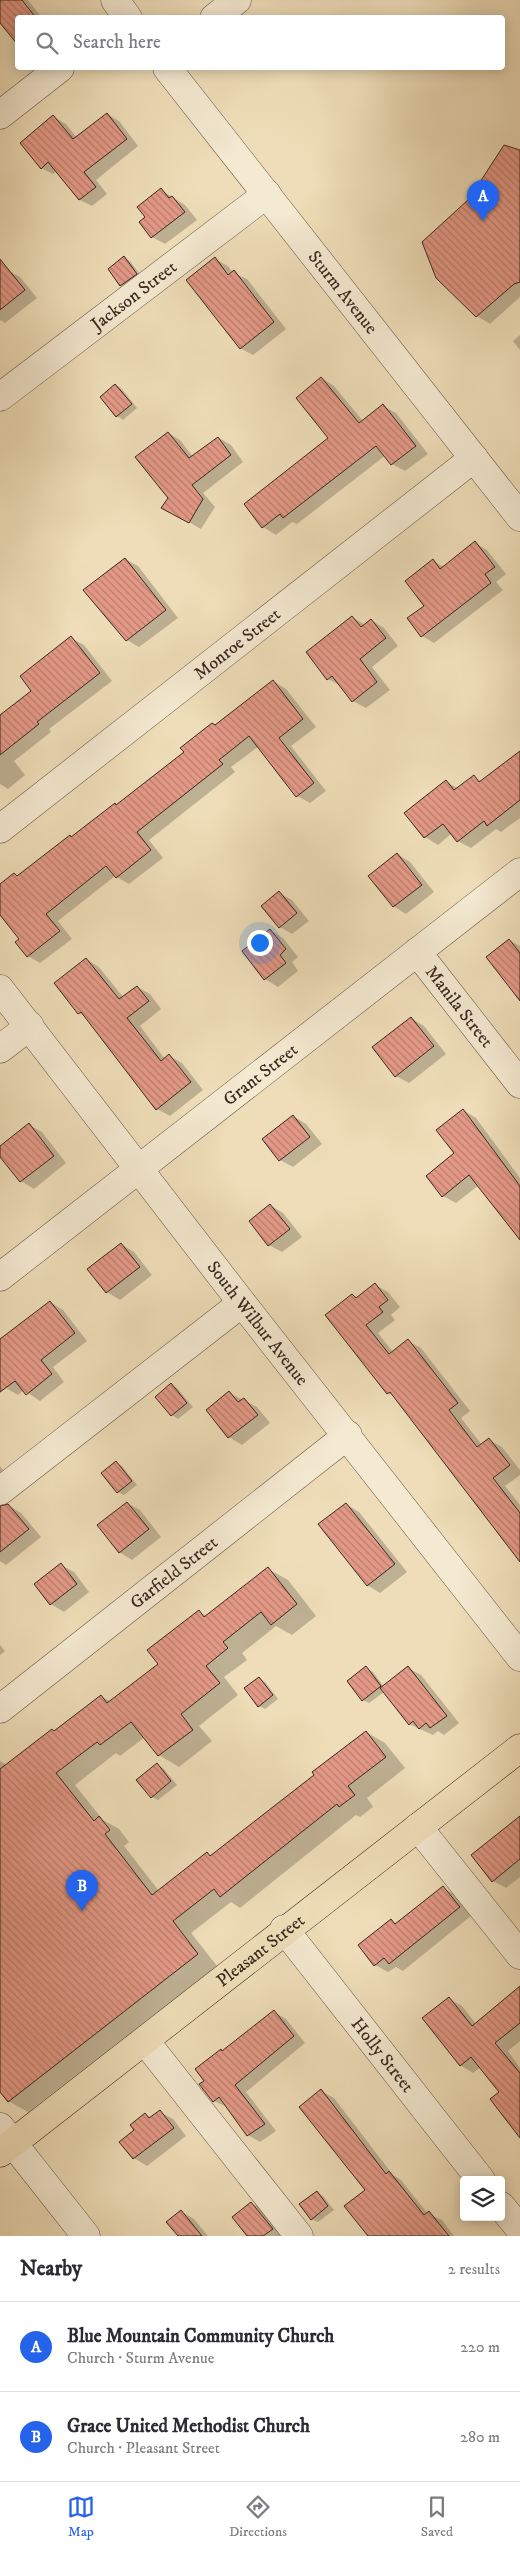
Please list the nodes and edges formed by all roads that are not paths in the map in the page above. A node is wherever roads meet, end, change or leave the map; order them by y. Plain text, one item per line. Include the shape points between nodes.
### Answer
1 (237, 0) edge
2 (218, 15) edge
3 (57, 70) edge
4 (170, 70) edge
5 (0, 115) edge
6 (267, 194) junction
7 (0, 397) edge
8 (474, 458) junction
9 (520, 517) edge
10 (0, 829) edge
11 (520, 872) edge
12 (417, 952) junction
13 (0, 989) edge
14 (30, 1026) junction
15 (0, 1049) edge
16 (520, 1084) edge
17 (139, 1168) junction
18 (0, 1277) edge
19 (242, 1303) junction
20 (348, 1435) junction
21 (0, 1492) edge
22 (520, 1657) edge
23 (0, 1708) edge
24 (520, 1748) edge
25 (418, 1827) junction
26 (284, 1929) junction
27 (520, 1955) edge
28 (145, 2041) junction
29 (4, 2141) edge
30 (478, 2176) edge
31 (505, 2211) edge
32 (520, 2229) edge
33 (86, 2236) edge
34 (299, 2236) edge

1 - 2 street
3 - 5 street
4 - 6 street, Sturm Avenue
6 - 7 street, Jackson Street
6 - 8 street, Sturm Avenue
8 - 9 street, Sturm Avenue
8 - 10 street, Monroe Street
11 - 12 street, Grant Street
12 - 16 street, Manila Street
12 - 17 street, Grant Street
13 - 14 street, South Wilbur Avenue
14 - 15 street
14 - 17 street, South Wilbur Avenue
17 - 18 street, Grant Street
17 - 19 street, South Wilbur Avenue
19 - 20 street, South Wilbur Avenue
19 - 21 street
20 - 22 street, South Wilbur Avenue
20 - 23 street, Garfield Street
24 - 25 main road, Pleasant Street
25 - 26 main road, Pleasant Street
25 - 27 street
26 - 28 main road, Pleasant Street
26 - 30 street, Holly Street
28 - 29 main road, Pleasant Street
28 - 34 street
29 - 33 street
31 - 32 street

